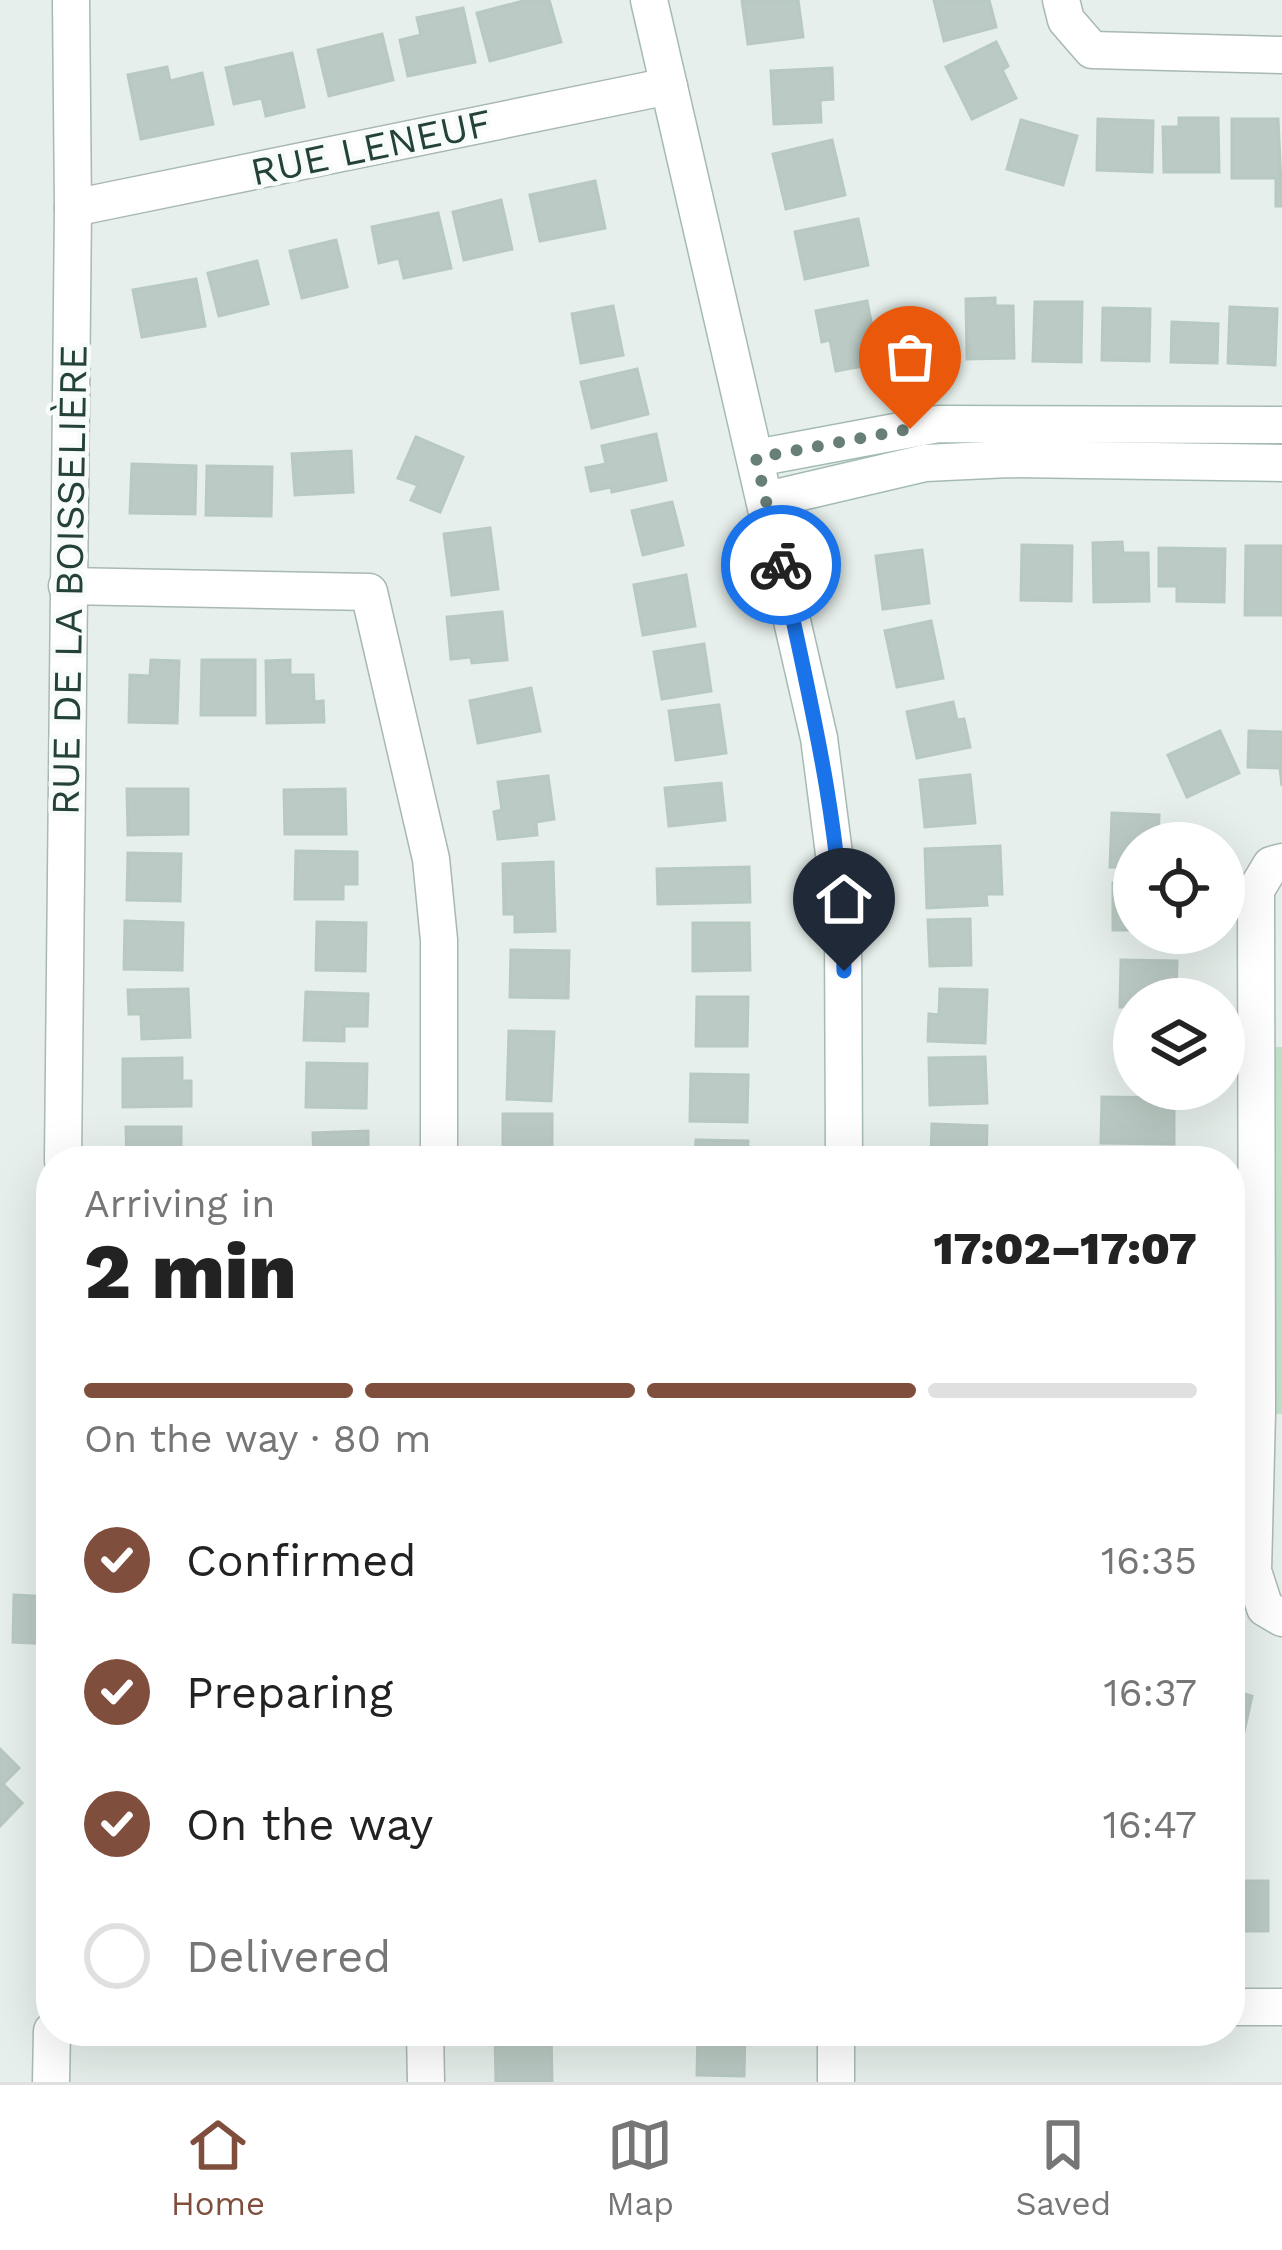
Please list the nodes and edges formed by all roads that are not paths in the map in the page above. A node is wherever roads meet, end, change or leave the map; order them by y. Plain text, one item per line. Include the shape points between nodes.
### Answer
1 (71, 0) edge
2 (650, 0) edge
3 (1061, 0) edge
4 (1282, 55) edge
5 (669, 86) junction
6 (73, 208) junction
7 (1282, 425) edge
8 (756, 458) junction
9 (1282, 463) edge
10 (767, 500) junction
11 (68, 586) junction
12 (1282, 862) edge
13 (63, 1146) edge
14 (439, 1146) edge
15 (844, 1146) edge
16 (1282, 1618) edge
17 (1245, 2007) edge
18 (1282, 2007) edge
19 (52, 2046) edge
20 (425, 2046) edge
21 (836, 2046) edge
22 (51, 2082) edge
23 (426, 2082) edge
24 (836, 2082) edge

1 - 6 street, RUE DE LA BOISSELIÈRE
2 - 5 street
3 - 4 street via 1066,20 1092,50
5 - 6 street, RUE LENEUF
5 - 8 street
6 - 11 street, RUE DE LA BOISSELIÈRE
7 - 8 street via 938,424
8 - 10 street
9 - 10 street via 925,463
10 - 15 street via 818,738 843,923
11 - 13 street, RUE DE LA BOISSELIÈRE
11 - 14 street via 369,592 431,859
12 - 16 street via 1271,865 1256,890 1252,1571 1265,1608
17 - 18 street
19 - 22 street
20 - 23 street
21 - 24 street

